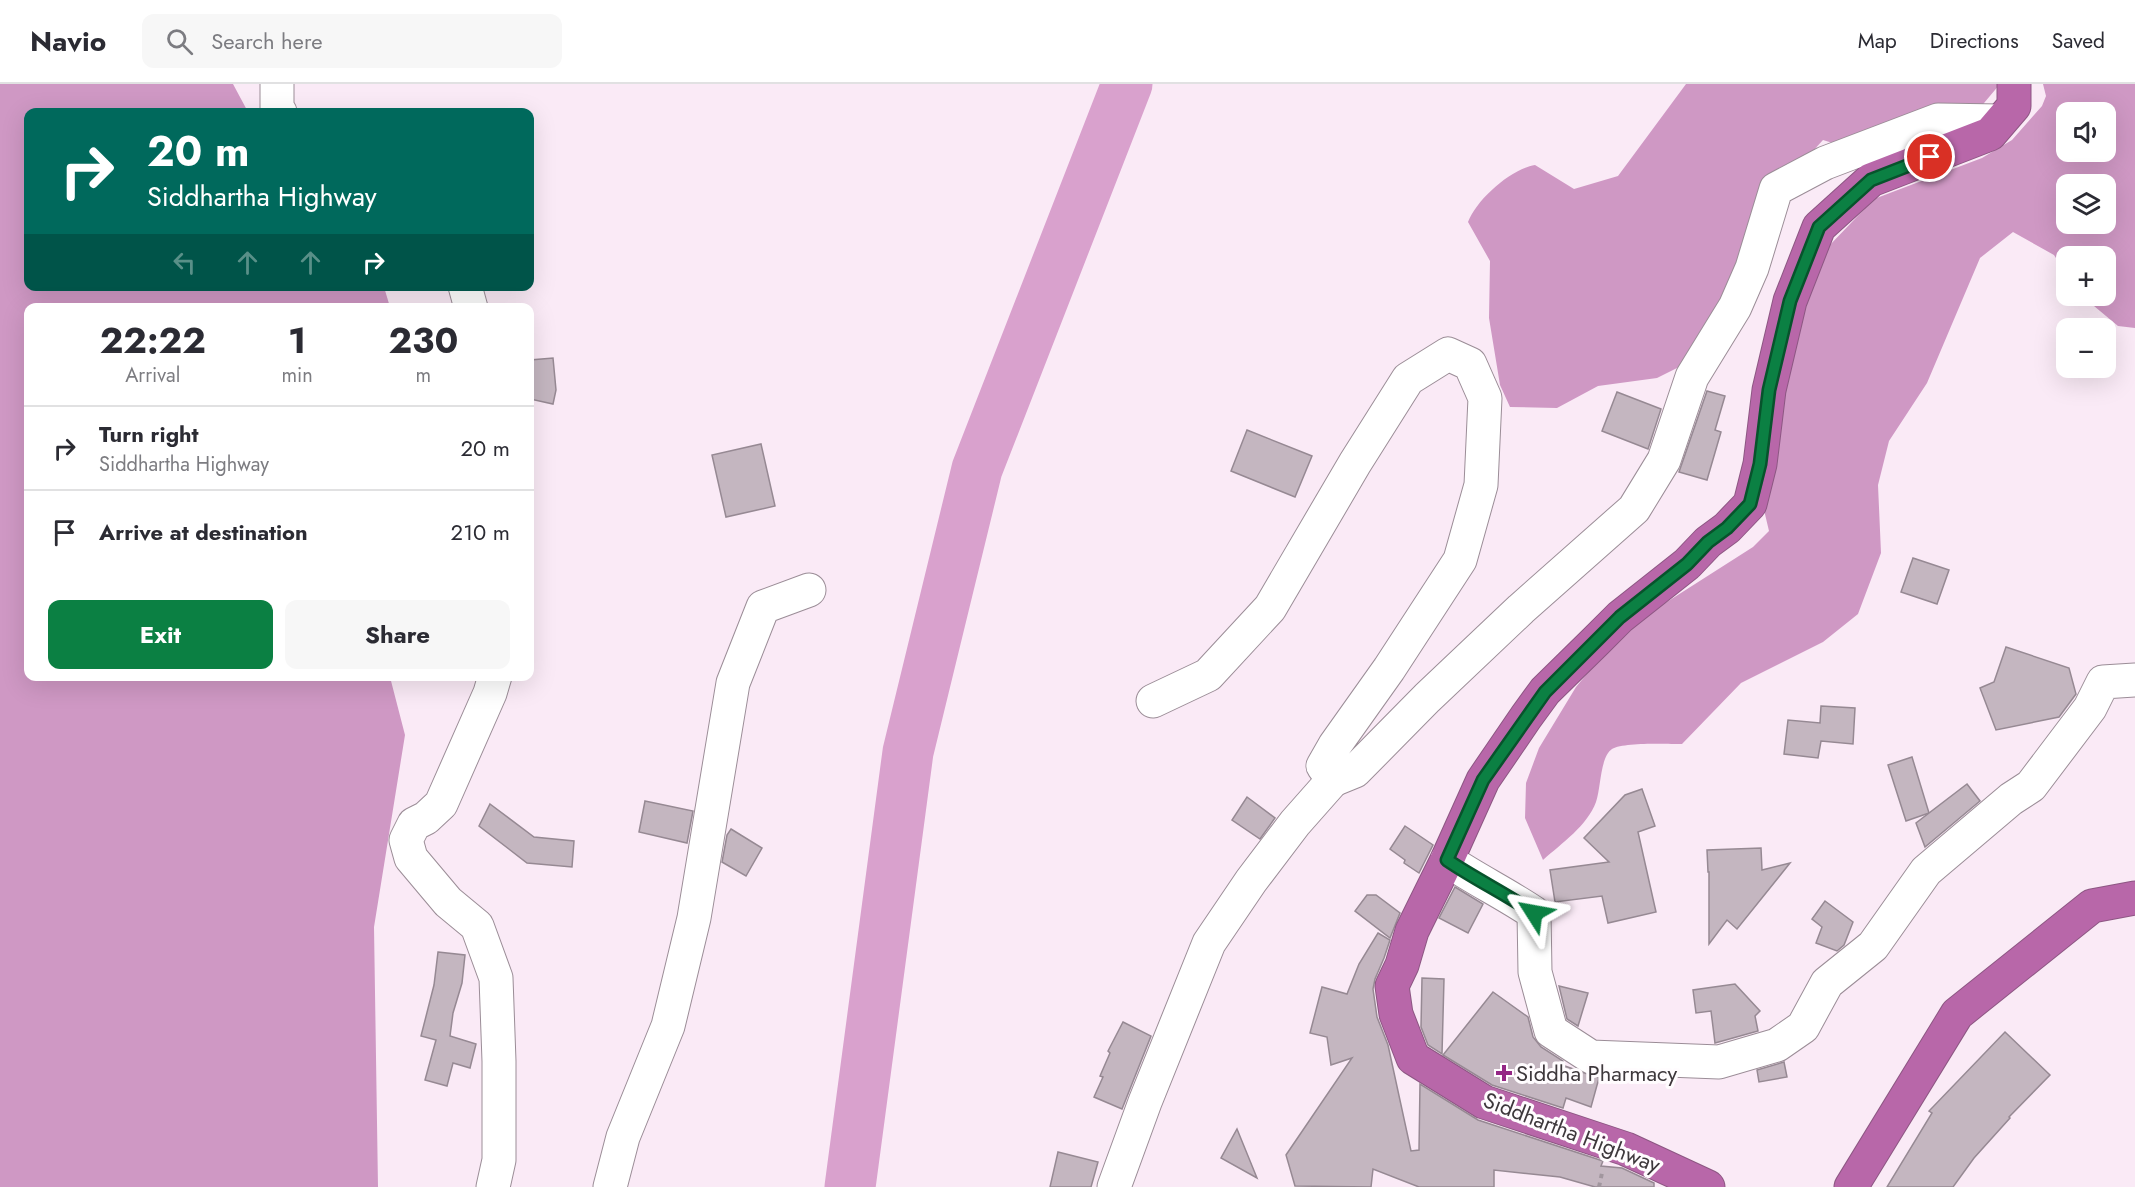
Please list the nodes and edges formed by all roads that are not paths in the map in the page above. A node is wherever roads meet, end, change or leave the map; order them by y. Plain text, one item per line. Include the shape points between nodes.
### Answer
1 (277, 84) edge
2 (2014, 84) edge
3 (278, 108) edge
4 (2000, 122) junction
5 (809, 590) dead end
6 (2135, 680) edge
7 (494, 681) edge
8 (1153, 701) dead end
9 (1333, 780) junction
10 (1447, 860) junction
11 (2135, 898) edge
12 (493, 1187) edge
13 (609, 1187) edge
14 (1114, 1187) edge
15 (1708, 1187) edge
16 (1851, 1187) edge

1 - 3 street
2 - 4 highway, Siddhartha Highway via 2014,106
4 - 9 street via 1938,120 1825,163 1776,189 1752,268 1735,307 1692,378 1664,460 1634,508 1521,609 1355,771
4 - 10 highway, Siddhartha Highway via 1990,134 1871,180 1819,227 1790,301 1769,390 1760,464 1750,504 1687,564 1620,617 1545,692 1483,780
5 - 13 street via 763,608 733,683 694,918 670,1015 623,1137
6 - 10 street via 2103,682 2090,708 2031,786 1926,871 1873,946 1827,983 1803,1027 1777,1045 1719,1062 1591,1057 1551,1031 1535,972 1534,913
7 - 12 street via 441,804 414,824 406,840 411,858 448,902 477,926 496,978 499,1160
8 - 9 street via 1208,675 1270,608 1408,379 1448,354 1470,364 1485,398 1481,485 1460,560 1323,766
9 - 14 street via 1289,831 1209,943
10 - 15 highway, Siddhartha Highway via 1412,931 1392,986 1396,1014 1413,1058 1484,1102 1626,1149
11 - 16 highway via 2092,906 1957,1014

